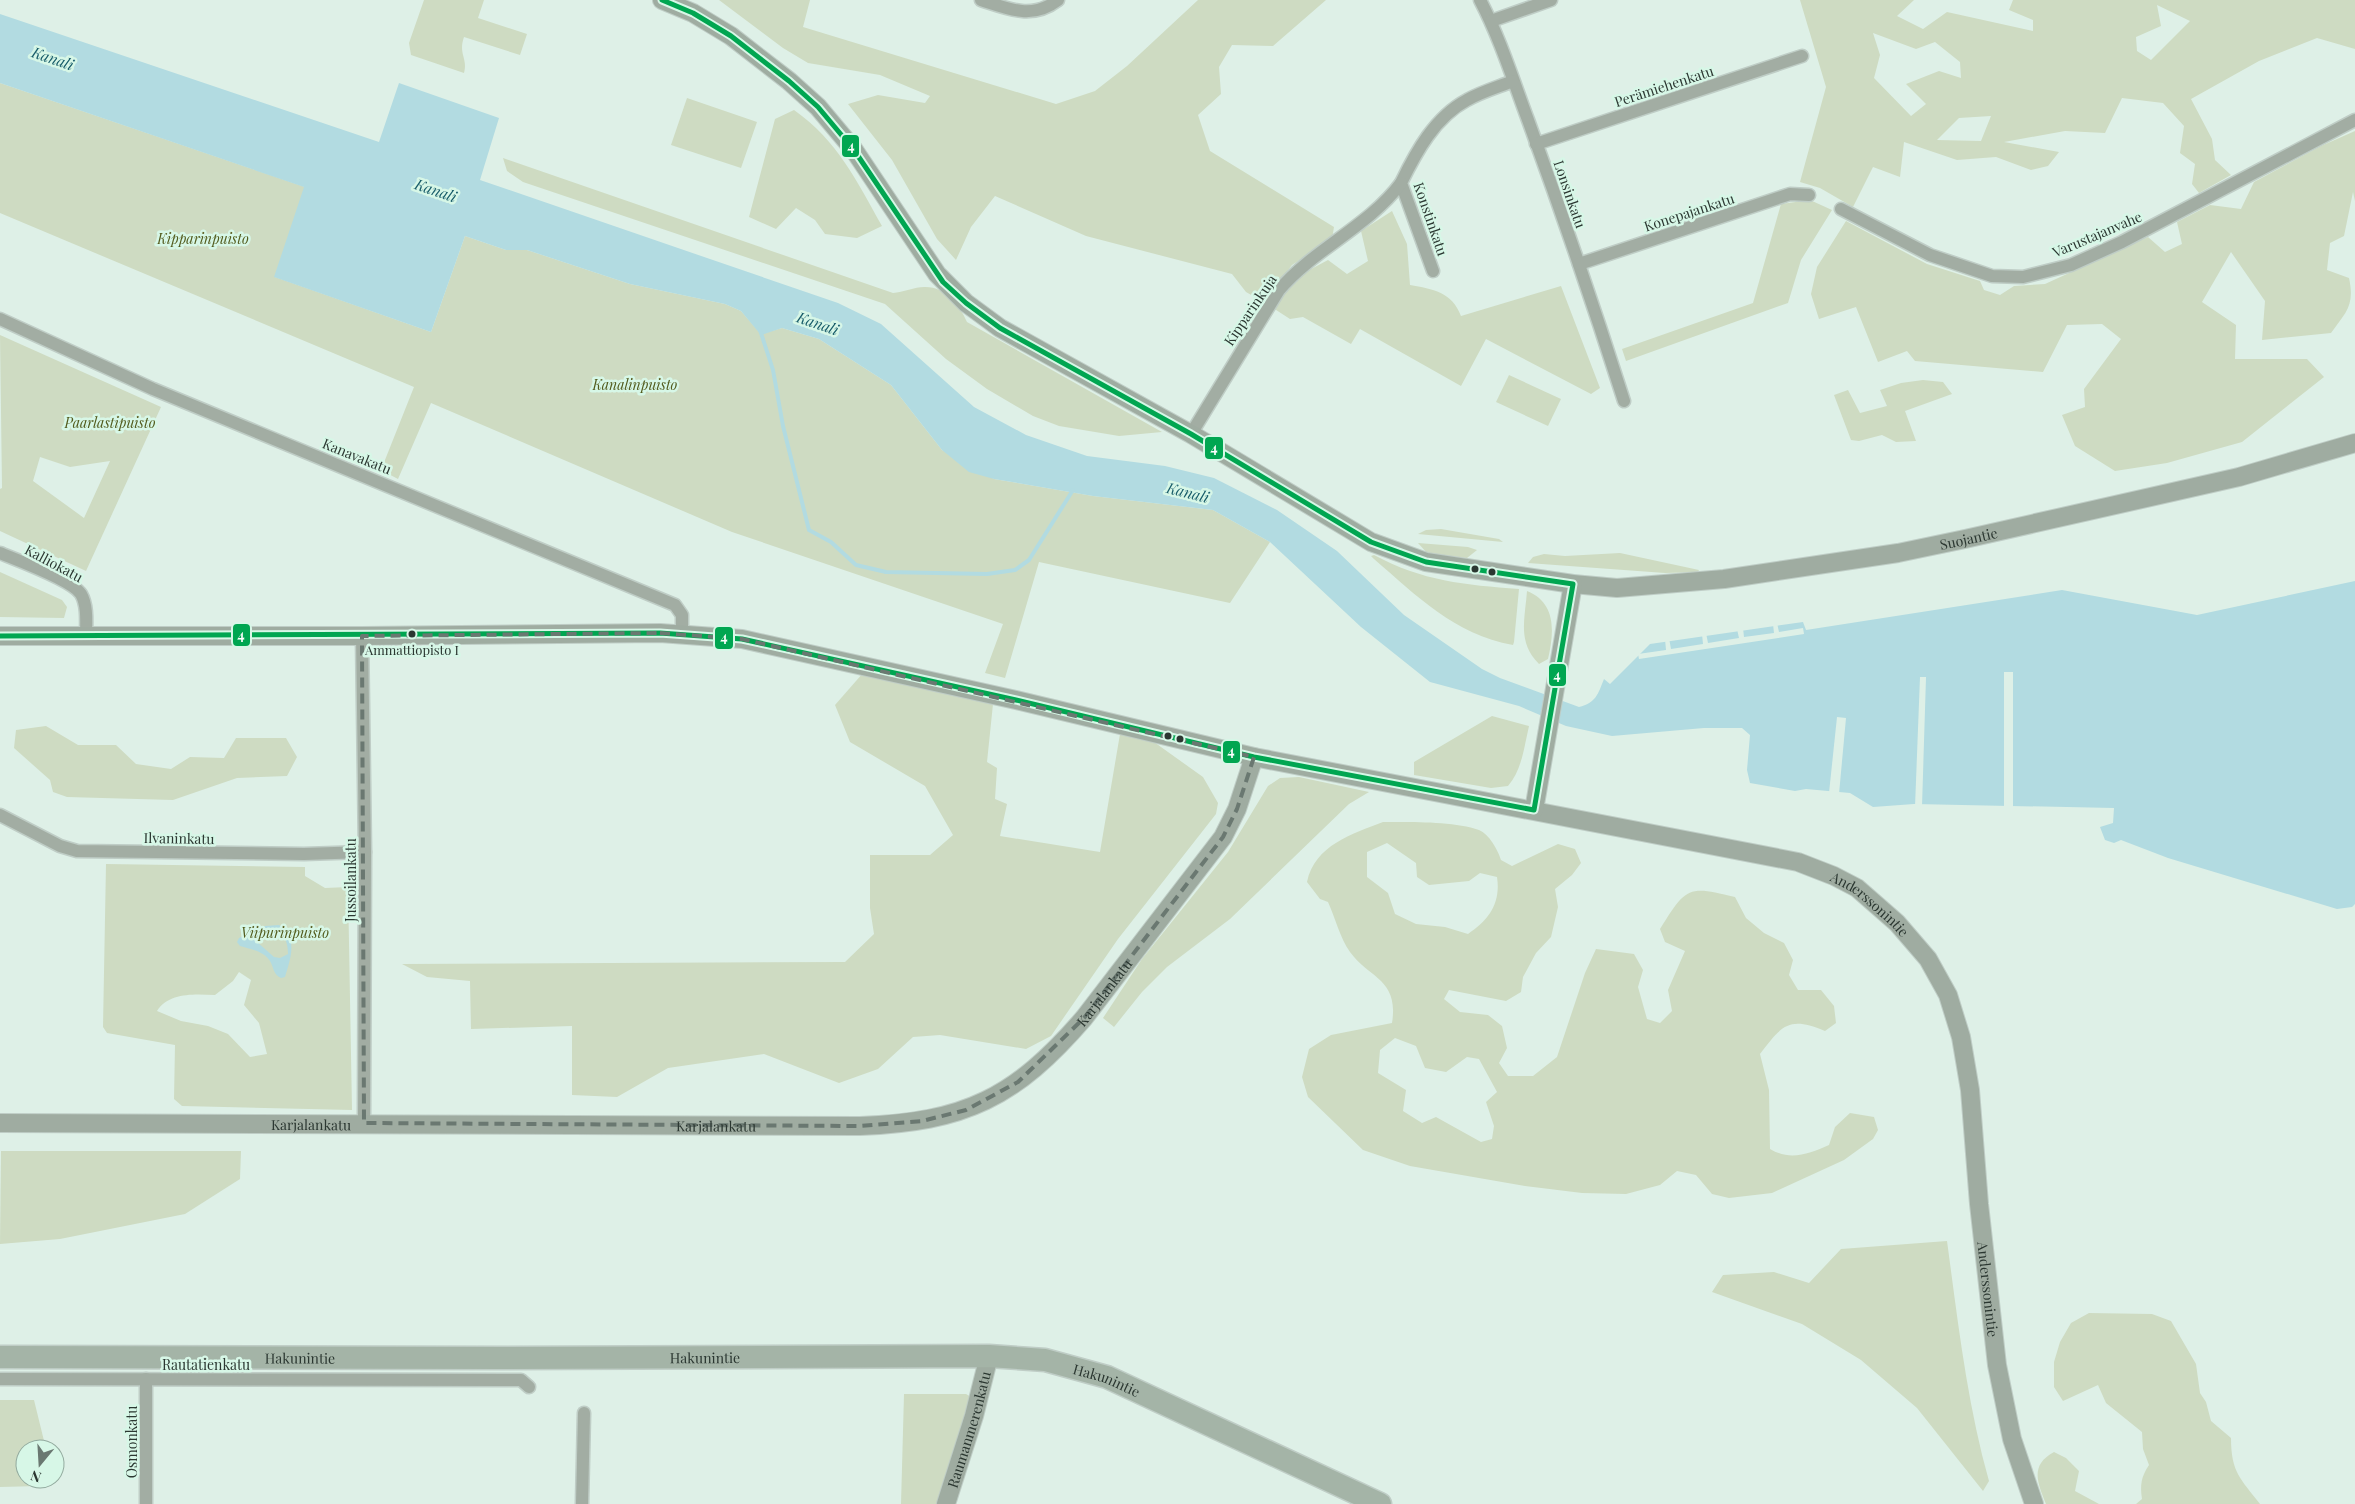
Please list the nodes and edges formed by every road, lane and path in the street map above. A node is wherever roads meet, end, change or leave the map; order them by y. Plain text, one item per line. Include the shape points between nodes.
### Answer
1 (981, 0) edge
2 (1058, 0) edge
3 (1480, 0) edge
4 (1551, 0) edge
5 (665, 1) edge
6 (1491, 21) junction
7 (1802, 56) dead end
8 (1513, 81) junction
9 (2355, 120) edge
10 (1536, 144) junction
11 (1401, 183) junction
12 (1809, 195) dead end
13 (1841, 209) dead end
14 (1579, 264) junction
15 (1433, 271) dead end
16 (0, 319) edge
17 (1624, 401) dead end
18 (1191, 434) junction
19 (2355, 443) edge
20 (0, 553) edge
21 (1573, 584) junction
22 (682, 634) junction
23 (0, 636) edge
24 (362, 636) junction
25 (86, 637) junction
26 (1254, 757) junction
27 (1534, 810) junction
28 (0, 815) edge
29 (365, 852) junction
30 (0, 1123) edge
31 (364, 1123) junction
32 (989, 1356) junction
33 (0, 1357) edge
34 (0, 1379) edge
35 (146, 1379) junction
36 (528, 1387) dead end
37 (584, 1413) dead end
38 (146, 1504) edge
39 (582, 1504) edge
40 (946, 1504) edge
41 (1380, 1504) edge
42 (2034, 1504) edge

1 - 2 street via 1010,10 1033,12 1050,7
3 - 6 street, Lonsinkatu
4 - 6 street
5 - 18 main road, Suojantie via 693,13 731,36 818,107 854,150 933,270 966,303 1000,328
6 - 8 street, Lonsinkatu
7 - 10 street, Perämiehenkatu
8 - 10 street, Lonsinkatu
8 - 11 street, Konstinkatu via 1466,100 1447,114 1417,153
9 - 13 street, Varustajanvahe via 2122,242 2071,264 2023,277 1992,276 1930,255
10 - 14 street, Lonsinkatu
11 - 15 street, Konstinkatu
11 - 18 street, Kipparinkuja via 1386,204 1295,271 1279,290
12 - 14 street, Konepajankatu via 1790,194
14 - 17 street, Lonsinkatu
16 - 22 street, Kanavakatu via 153,389 675,605 682,615
18 - 21 main road, Suojantie via 1371,542 1402,555 1450,566
19 - 21 main road, Suojantie via 2239,477 1898,553 1669,585 1617,588
20 - 25 street, Kalliokatu via 48,574 80,593
21 - 27 main road
22 - 24 main road, Anderssonintie
22 - 26 main road, Anderssonintie via 742,639
23 - 25 main road, Anderssonintie
24 - 25 main road, Anderssonintie
24 - 29 street, Jussoilankatu
26 - 27 main road, Anderssonintie
26 - 31 main road, Karjalankatu via 1237,809 1223,836 1084,1018 1067,1038 1018,1082 996,1097 966,1110 922,1121 860,1126
27 - 42 main road, Anderssonintie via 1798,862 1857,888 1897,923 1928,959 1948,995 1961,1037 1970,1090 1997,1364 2012,1439
28 - 29 street, Ilvaninkatu via 60,846 77,851
29 - 31 street, Jussoilankatu
30 - 31 main road, Karjalankatu
32 - 33 highway, Hakunintie
32 - 40 main road, Raumanmerenkatu
32 - 41 highway, Hakunintie via 1045,1360 1106,1377
34 - 35 street, Rautatienkatu
35 - 36 street, Rautatienkatu via 521,1380
35 - 38 street, Osmonkatu
37 - 39 street

